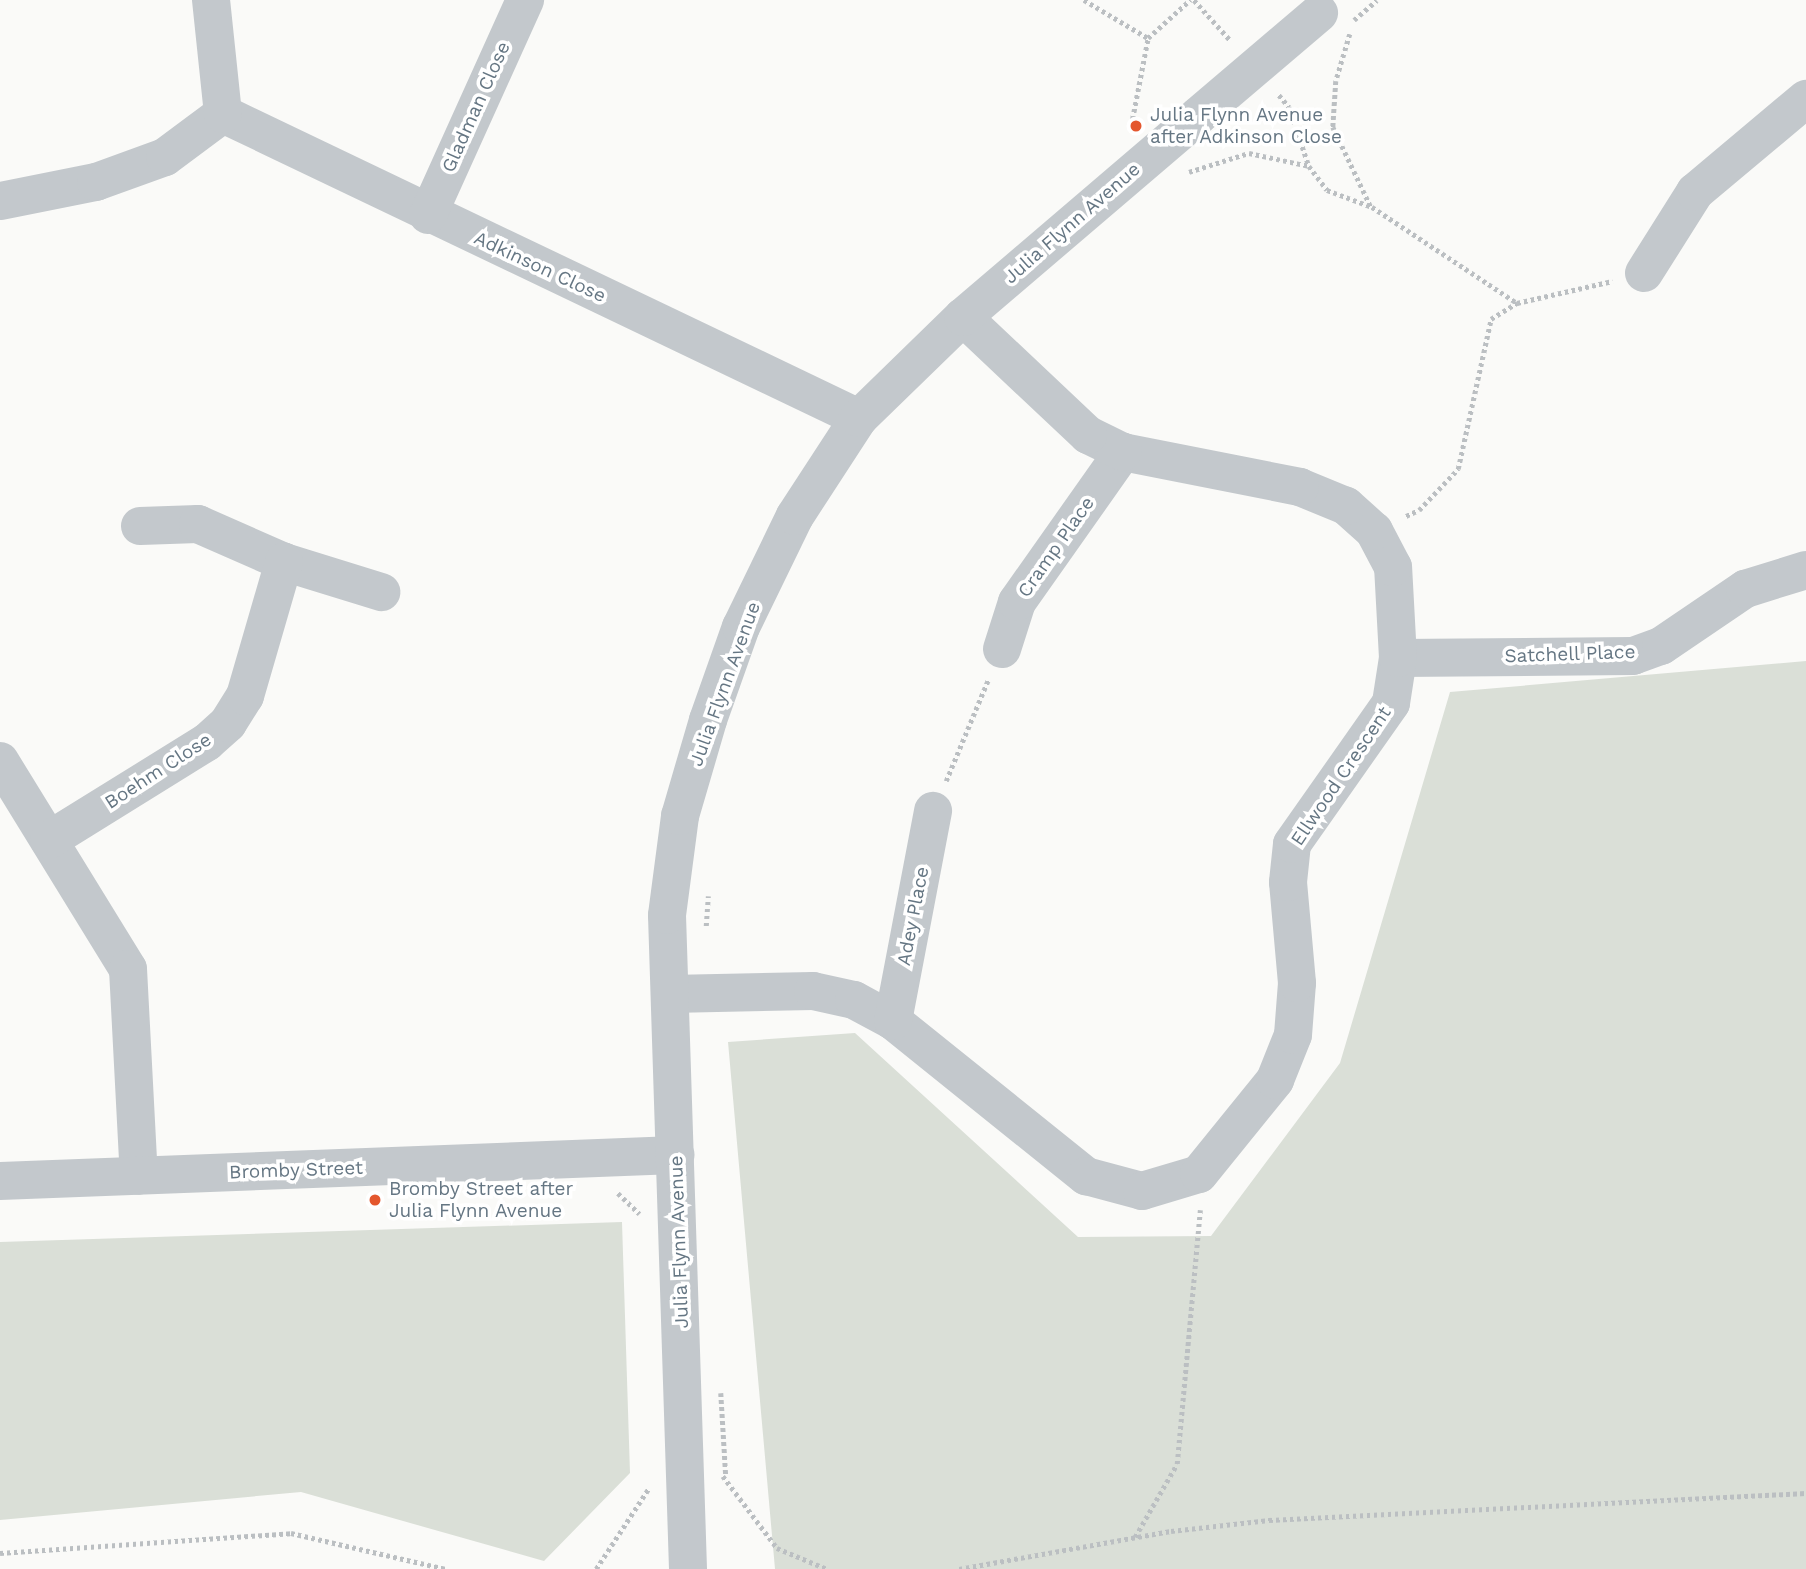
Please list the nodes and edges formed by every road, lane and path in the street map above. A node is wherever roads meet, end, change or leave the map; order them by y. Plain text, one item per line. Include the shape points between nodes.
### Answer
1 (211, 0) edge
2 (525, 0) edge
3 (1084, 0) edge
4 (1192, 0) edge
5 (1377, 0) edge
6 (1342, 13) edge
7 (1237, 49) dead end
8 (1272, 88) dead end
9 (1806, 99) edge
10 (223, 114) junction
11 (1140, 126) dead end
12 (1130, 135) dead end
13 (0, 201) edge
14 (1371, 207) junction
15 (428, 215) junction
16 (1644, 273) joint
17 (1517, 303) junction
18 (963, 317) junction
19 (859, 418) junction
20 (1123, 452) junction
21 (140, 526) dead end
22 (1374, 531) junction
23 (284, 562) junction
24 (1806, 570) edge
25 (381, 592) dead end
26 (1002, 649) joint
27 (1398, 658) junction
28 (0, 761) edge
29 (933, 811) joint
30 (48, 840) junction
31 (709, 886) dead end
32 (705, 936) dead end
33 (670, 995) junction
34 (893, 1021) junction
35 (676, 1155) junction
36 (1199, 1174) junction
37 (139, 1176) junction
38 (0, 1181) edge
39 (720, 1381) dead end
40 (726, 1476) dead end
41 (1806, 1493) edge
42 (1135, 1537) junction
43 (0, 1553) edge
44 (690, 1568) edge
45 (446, 1569) edge
46 (959, 1569) edge

1 - 10 street
2 - 15 street, Gladman Close
3 - 4 path via 1148,37
4 - 7 path
5 - 6 path
6 - 14 path via 1346,42 1336,81 1333,127
6 - 18 street, Julia Flynn Avenue, bridge via 1198,116
8 - 14 path via 1289,107 1309,166 1326,190
9 - 16 street via 1695,192
10 - 13 street via 165,157 96,182
10 - 15 street, Adkinson Close
11 - 12 path
14 - 17 path
15 - 19 street, Adkinson Close
16 - 17 path
17 - 22 path via 1491,319 1458,469 1419,510
18 - 19 street, Julia Flynn Avenue
18 - 20 street, Ellwood Crescent via 1088,435
19 - 33 street, Julia Flynn Avenue via 795,516 741,627 708,720 679,829 667,915
20 - 22 street, Ellwood Crescent via 1300,487 1346,506
20 - 26 street, Cramp Place via 1017,602
21 - 23 street via 198,524
22 - 27 street, Ellwood Crescent via 1393,567
23 - 25 street
23 - 30 street, Boehm Close via 245,696 228,723 207,742
24 - 27 street, Satchell Place via 1745,589 1661,646 1633,656
26 - 29 path
27 - 36 street, Ellwood Crescent via 1391,703 1292,844 1288,882 1297,983 1293,1035 1275,1080
28 - 30 street
29 - 34 street, Adey Place
30 - 37 street via 128,969
31 - 32 path
33 - 34 street via 813,991 854,1000
33 - 35 street, Julia Flynn Avenue
34 - 36 street via 1086,1176 1142,1191
35 - 37 street, Bromby Street
35 - 44 street, Julia Flynn Avenue
36 - 42 path via 1200,1218 1177,1464
37 - 38 street, Bromby Street
39 - 40 path
41 - 42 path via 1269,1520
42 - 46 path
43 - 45 path via 279,1533

